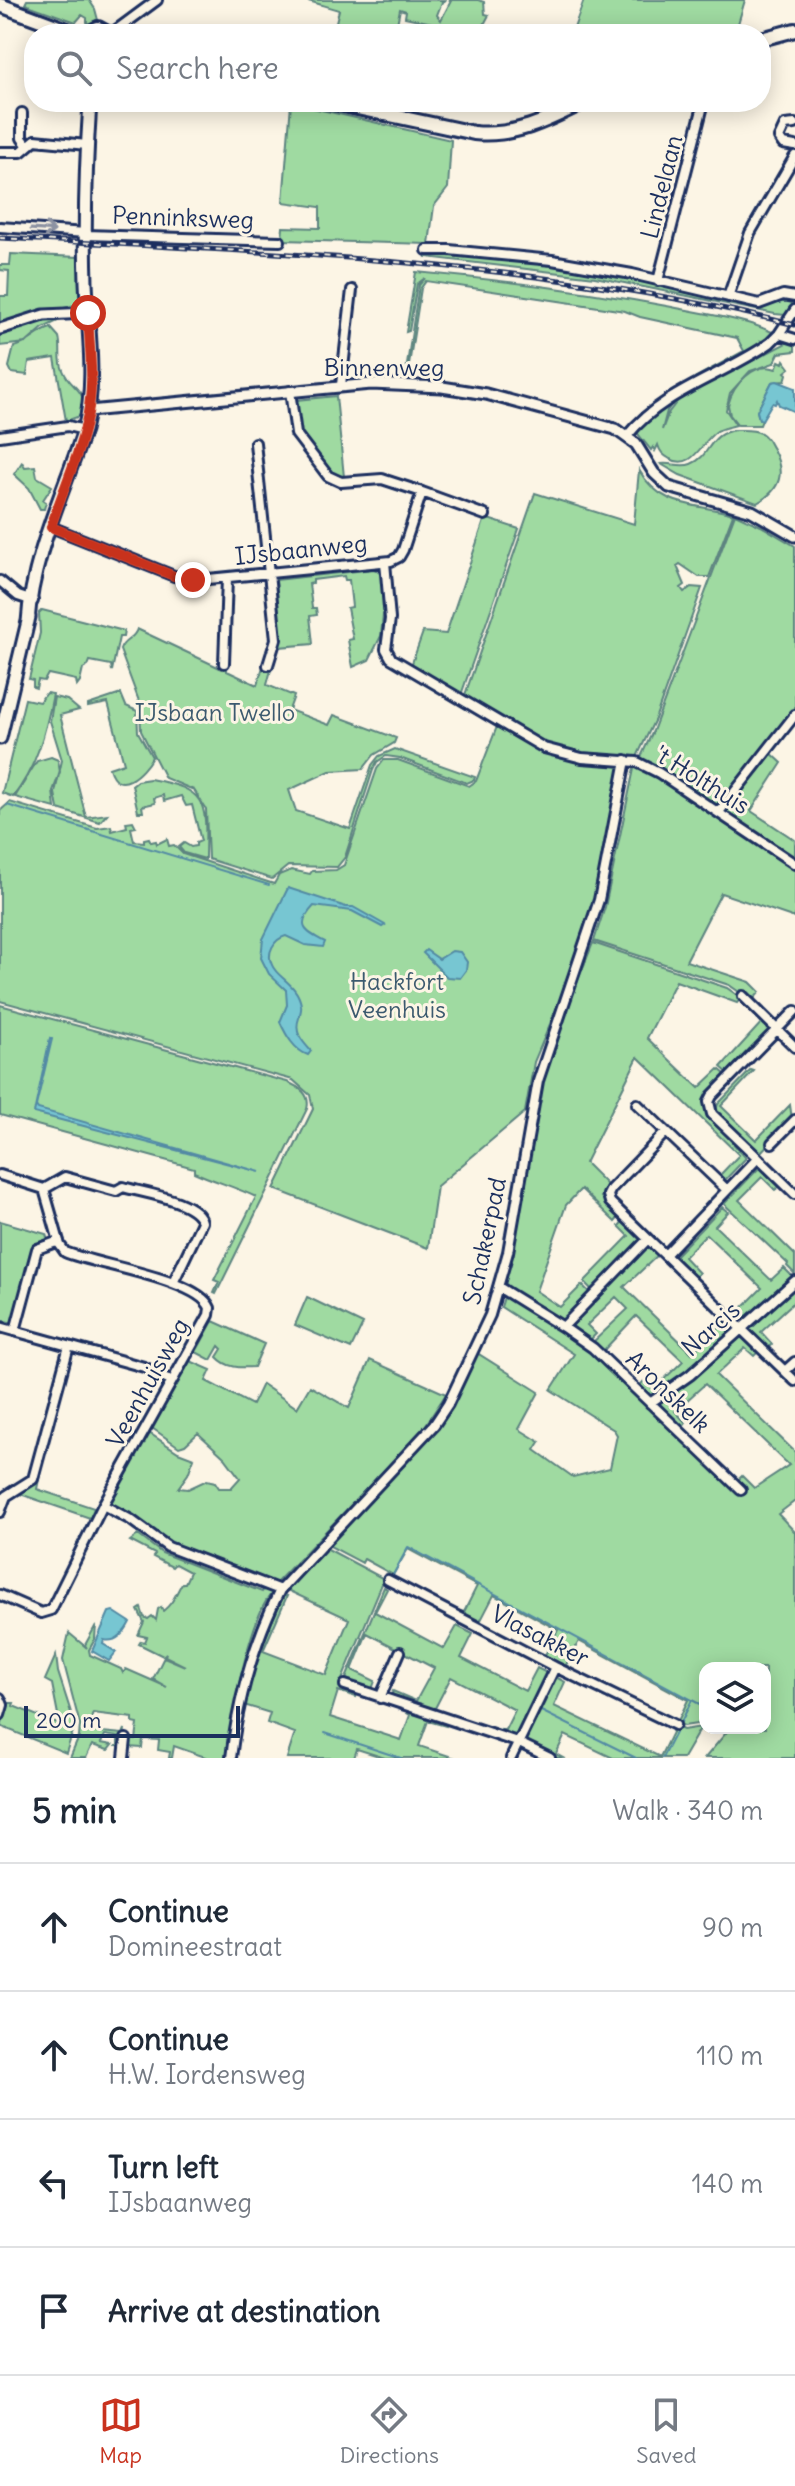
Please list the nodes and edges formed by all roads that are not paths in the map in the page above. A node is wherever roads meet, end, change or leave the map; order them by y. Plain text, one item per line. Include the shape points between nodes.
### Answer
1 (157, 0) edge
2 (0, 5) edge
3 (51, 24) edge
4 (124, 24) edge
5 (795, 30) edge
6 (771, 36) edge
7 (89, 112) edge
8 (378, 112) edge
9 (563, 112) edge
10 (701, 112) edge
11 (22, 113) dead end
12 (795, 124) edge
13 (87, 145) junction
14 (28, 146) junction
15 (795, 146) edge
16 (0, 152) edge
17 (795, 156) edge
18 (0, 227) edge
19 (86, 234) junction
20 (280, 241) dead end
21 (427, 250) dead end
22 (658, 281) junction
23 (352, 290) dead end
24 (728, 297) junction
25 (795, 297) edge
26 (795, 310) edge
27 (88, 313) junction
28 (0, 329) edge
29 (779, 334) junction
30 (795, 339) edge
31 (341, 385) junction
32 (290, 391) junction
33 (89, 411) junction
34 (84, 430) junction
35 (0, 436) edge
36 (627, 436) junction
37 (255, 443) dead end
38 (422, 492) junction
39 (485, 515) dead end
40 (51, 527) junction
41 (795, 536) edge
42 (385, 562) junction
43 (269, 573) junction
44 (227, 578) junction
45 (0, 581) edge
46 (32, 601) junction
47 (224, 663) dead end
48 (268, 665) dead end
49 (5, 690) edge
50 (795, 715) edge
51 (0, 738) edge
52 (626, 760) junction
53 (719, 812) junction
54 (795, 864) edge
55 (743, 996) dead end
56 (795, 1011) edge
57 (777, 1030) junction
58 (795, 1047) edge
59 (637, 1104) dead end
60 (795, 1120) edge
61 (666, 1132) junction
62 (772, 1143) dead end
63 (758, 1158) junction
64 (0, 1175) edge
65 (44, 1189) junction
66 (727, 1190) junction
67 (795, 1194) edge
68 (648, 1239) junction
69 (59, 1241) junction
70 (665, 1255) junction
71 (795, 1281) edge
72 (173, 1283) junction
73 (500, 1288) junction
74 (0, 1327) edge
75 (563, 1327) junction
76 (742, 1329) junction
77 (15, 1331) junction
78 (69, 1346) junction
79 (795, 1362) edge
80 (785, 1371) junction
81 (172, 1381) junction
82 (795, 1381) edge
83 (650, 1403) junction
84 (741, 1490) dead end
85 (103, 1505) junction
86 (0, 1512) edge
87 (388, 1580) dead end
88 (280, 1590) junction
89 (0, 1595) edge
90 (400, 1652) dead end
91 (555, 1667) junction
92 (345, 1685) dead end
93 (0, 1698) edge
94 (380, 1698) junction
95 (0, 1715) edge
96 (675, 1725) dead end
97 (126, 1739) dead end
98 (517, 1742) junction
99 (124, 1758) edge
100 (231, 1758) edge
101 (511, 1758) edge
102 (550, 1758) edge

1 - 4 street
2 - 3 main road
5 - 6 main road
7 - 13 main road
8 - 9 main road via 486,134 526,129
10 - 22 street, Lindelaan
11 - 14 street via 22,138
12 - 15 street via 786,124 779,138
13 - 14 street via 35,140
13 - 19 main road
14 - 16 street via 21,152
17 - 24 street via 746,239
18 -> 19 street, Penninksweg
19 - 20 street, Penninksweg
19 - 27 main road
21 - 22 street via 552,260
22 - 24 street
23 - 31 street
24 - 25 street via 759,304 783,295
26 - 29 street
27 - 28 street via 44,315
27 - 33 main road
29 - 30 street
29 - 36 street via 758,352 662,404
31 - 32 street, Binnenweg
31 - 36 street, Binnenweg via 402,384 486,394 601,424
32 - 33 street, Binnenweg
32 - 38 street via 296,434 331,479 382,479
33 - 34 main road
34 - 35 street via 68,426
34 - 40 main road
36 - 41 street via 673,489 743,507
37 - 43 street
38 - 39 street
38 - 42 street, IJsbaanweg via 403,550
40 - 44 street, IJsbaanweg via 179,578
40 - 46 main road
42 - 43 street, IJsbaanweg
42 - 52 street via 388,656 544,748 582,758
43 - 44 street, IJsbaanweg
43 - 48 street via 276,639
44 - 47 street
45 - 46 street
46 - 49 main road
49 - 51 main road
50 - 53 street
52 - 53 street, 't Holthuis via 659,773
52 - 73 street, Schakerpad via 599,900 538,1081
53 - 54 street, 't Holthuis
55 - 57 street
56 - 57 street
57 - 58 street
57 - 63 street via 709,1102 712,1114
59 - 61 street
60 - 62 street
61 - 66 street
61 - 68 street via 608,1195
63 - 66 street
63 - 67 street
64 - 65 street
65 - 69 street
65 - 72 street via 65,1177 116,1191 123,1187 195,1211 202,1222
66 - 70 street
68 - 70 street
68 - 75 street
69 - 72 street, Veenhuisweg via 67,1253
69 - 77 street via 37,1249
70 - 76 street
71 - 76 street, Narcis
72 - 81 street, Veenhuisweg via 205,1299 210,1308
73 - 75 street, Aronskelk
73 - 88 street, Schakerpad via 477,1347 434,1425
74 - 77 street
75 - 83 street, Aronskelk
76 - 80 street
76 - 83 street, Narcis
77 - 78 street
78 - 81 street via 144,1367
78 - 86 street via 33,1479 6,1496
79 - 80 street
80 - 82 street
81 - 85 street, Veenhuisweg
83 - 84 street, Aronskelk
85 - 88 street via 168,1547
85 - 89 street, Veenhuisweg via 49,1612
87 - 91 street, Vlasakker
88 - 100 street, Schakerpad via 253,1656
90 - 94 street
91 - 96 street, Vlasakker
91 - 98 street
92 - 94 street
93 - 95 street
94 - 98 street
97 - 99 street
98 - 101 street
98 - 102 street

